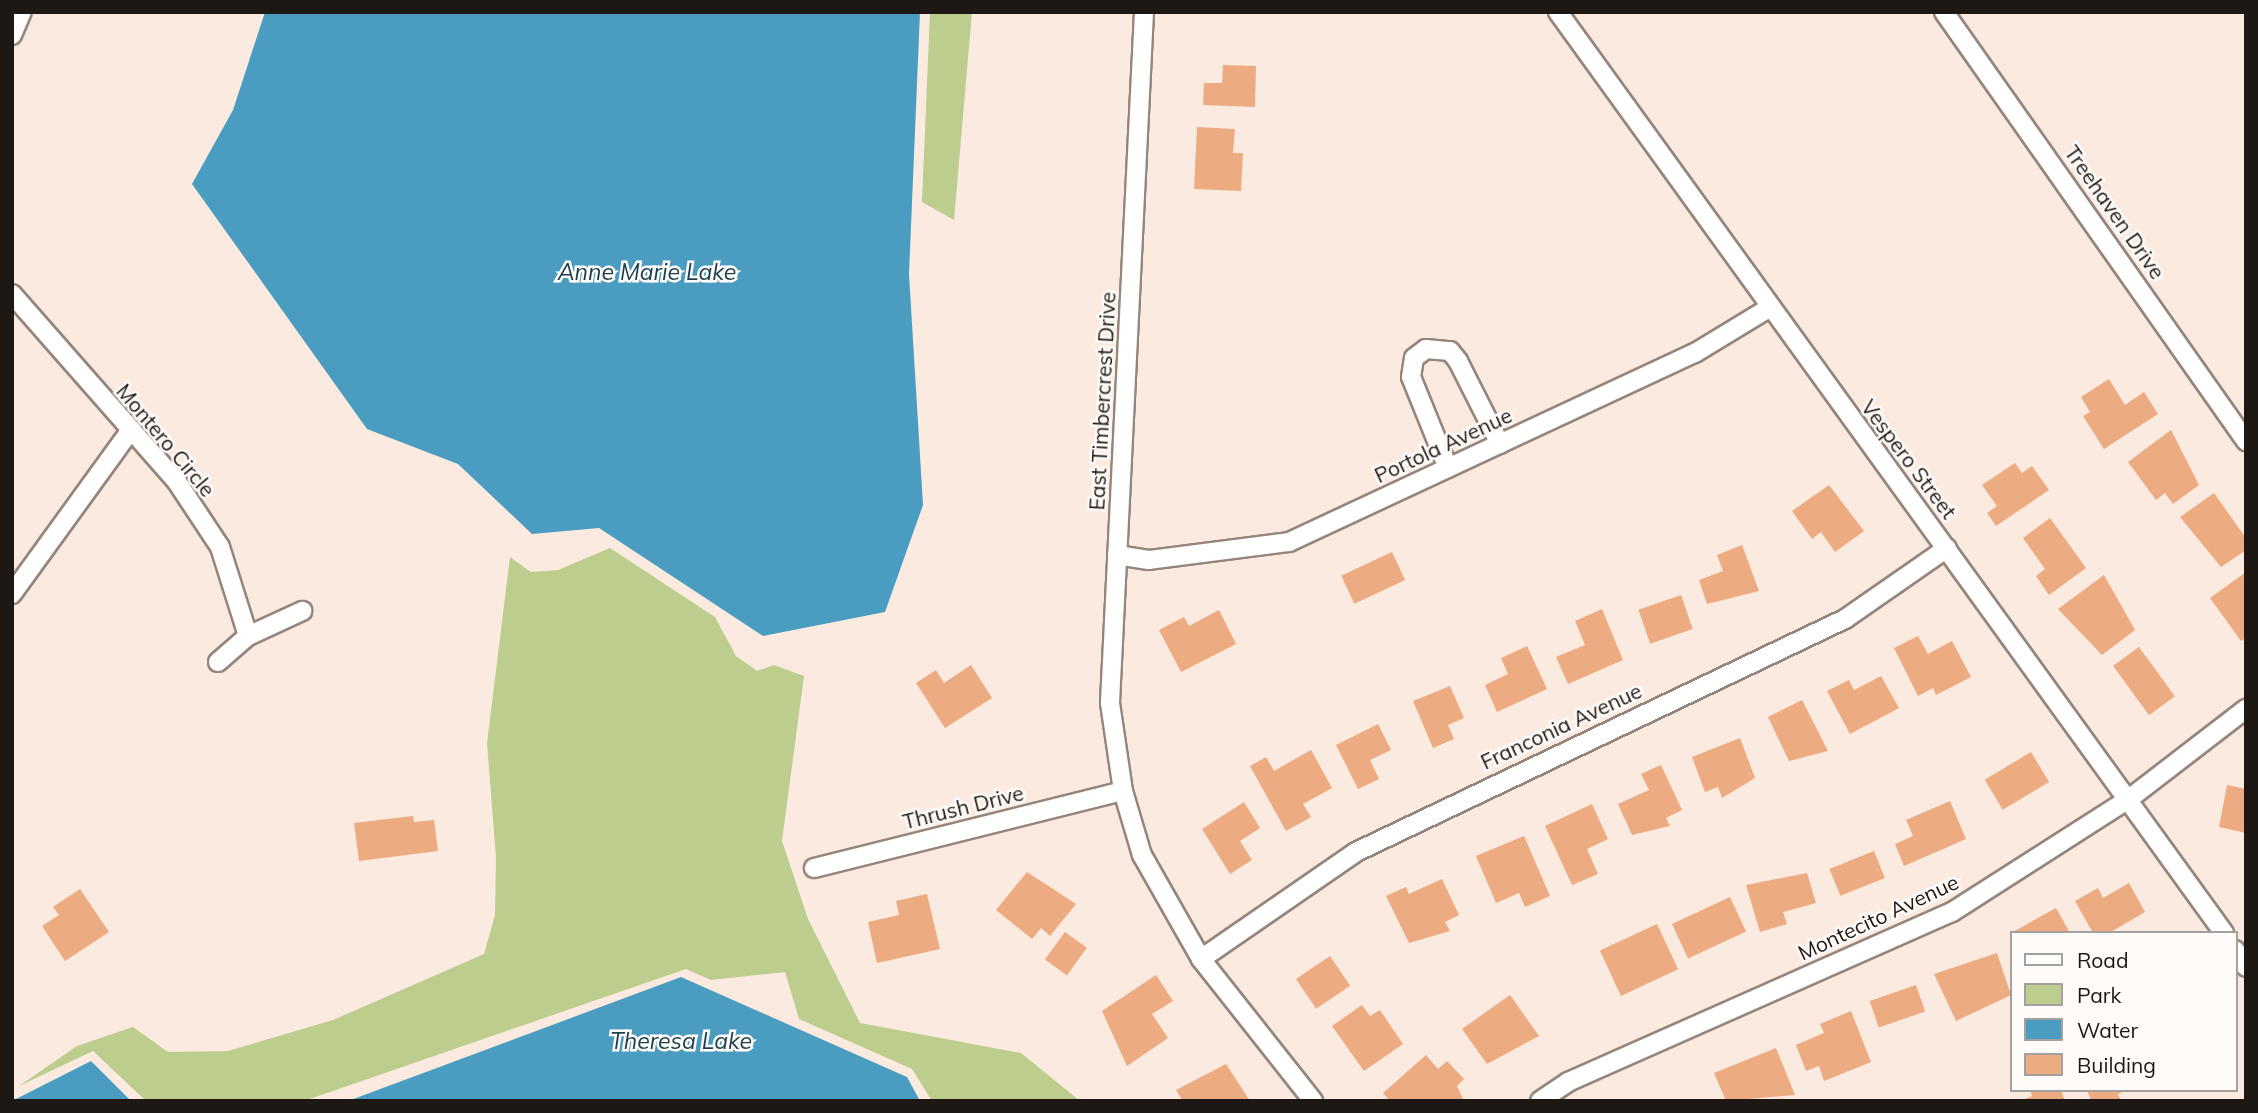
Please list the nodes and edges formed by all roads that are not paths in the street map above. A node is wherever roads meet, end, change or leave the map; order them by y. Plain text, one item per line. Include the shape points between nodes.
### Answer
1 (22, 12) edge
2 (1144, 12) edge
3 (1558, 12) edge
4 (1944, 12) edge
5 (12, 35) edge
6 (12, 294) edge
7 (1769, 308) junction
8 (130, 431) junction
9 (2246, 441) edge
10 (1500, 444) junction
11 (1448, 468) junction
12 (1947, 548) junction
13 (1118, 555) junction
14 (12, 594) edge
15 (302, 611) dead end
16 (248, 636) junction
17 (218, 662) dead end
18 (2246, 709) edge
19 (1123, 791) junction
20 (2129, 799) junction
21 (814, 868) dead end
22 (2223, 931) edge
23 (1201, 959) junction
24 (1312, 1101) edge
25 (1540, 1101) edge

1 - 5 street
2 - 13 street, East Timbercrest Drive
3 - 7 street, Vespero Street
4 - 9 street, Treehaven Drive
6 - 8 street, Montero Circle
7 - 10 street, Portola Avenue via 1695,353
7 - 12 street, Vespero Street
8 - 14 street
8 - 16 street, Montero Circle via 177,482 220,547
10 - 11 street, Portola Avenue
10 - 11 street via 1458,361 1450,351 1426,349 1414,358 1411,377
11 - 13 street, Portola Avenue via 1289,542 1149,560
12 - 20 street, Vespero Street
12 - 23 street, Franconia Avenue via 1845,619 1356,852
13 - 19 street, East Timbercrest Drive via 1110,703
15 - 16 street
16 - 17 street
18 - 20 street, Montecito Avenue
19 - 21 street, Thrush Drive
19 - 23 street, East Timbercrest Drive via 1142,855
20 - 22 street, Vespero Street
20 - 25 street, Montecito Avenue via 1952,912 1568,1082
23 - 24 street, East Timbercrest Drive

